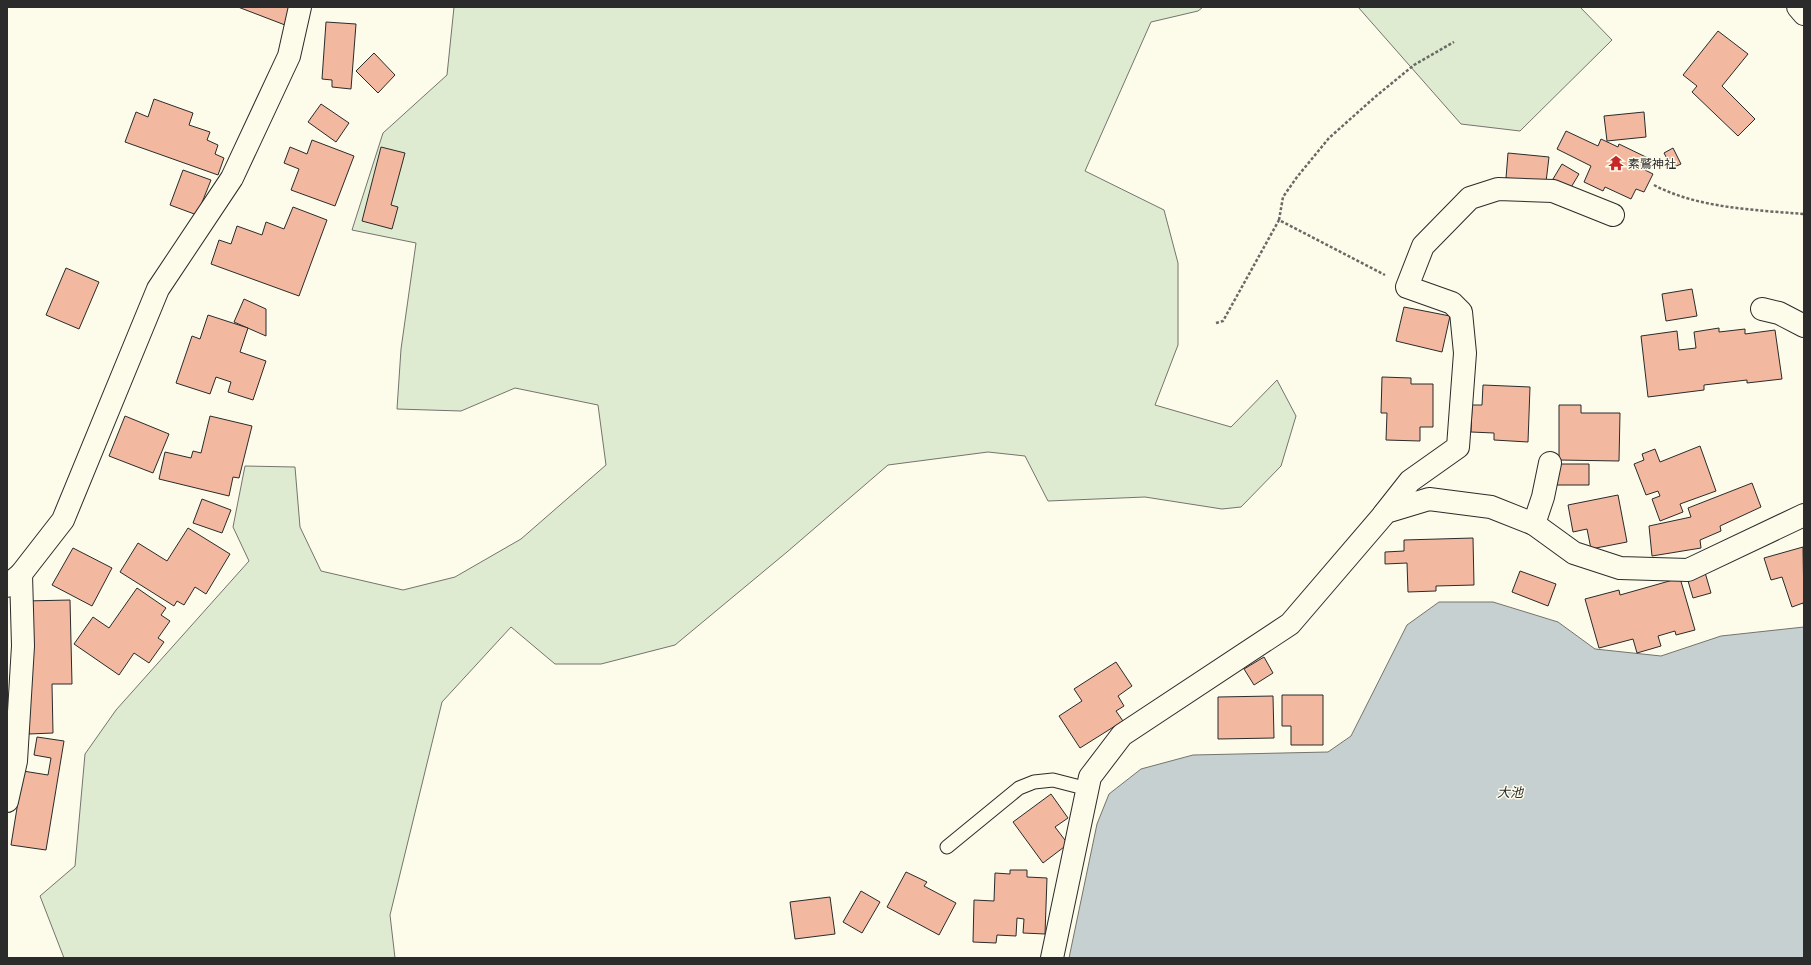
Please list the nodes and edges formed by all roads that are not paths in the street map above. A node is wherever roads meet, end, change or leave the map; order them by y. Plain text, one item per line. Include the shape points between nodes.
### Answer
1 (300, 7) edge
2 (1798, 7) edge
3 (1804, 14) edge
4 (1613, 215) dead end
5 (1762, 309) dead end
6 (1804, 326) edge
7 (1550, 463) dead end
8 (1804, 515) edge
9 (1534, 524) junction
10 (1368, 533) junction
11 (14, 580) edge
12 (1088, 789) junction
13 (7, 801) edge
14 (947, 847) dead end
15 (1052, 958) edge

1 - 11 street via 289,56 232,178 158,289 63,520
2 - 3 street
4 - 10 street via 1553,191 1498,189 1470,198 1423,246 1407,287 1452,303 1461,312 1465,353 1458,447 1410,481
5 - 6 street via 1779,313
7 - 9 street
8 - 9 street via 1688,570 1620,568 1574,553
9 - 10 street via 1491,507 1429,499 1386,512
10 - 12 street via 1290,624 1122,735 1090,777
11 - 13 street via 23,646 16,761
12 - 14 lane via 1053,780 1018,788
12 - 15 street

